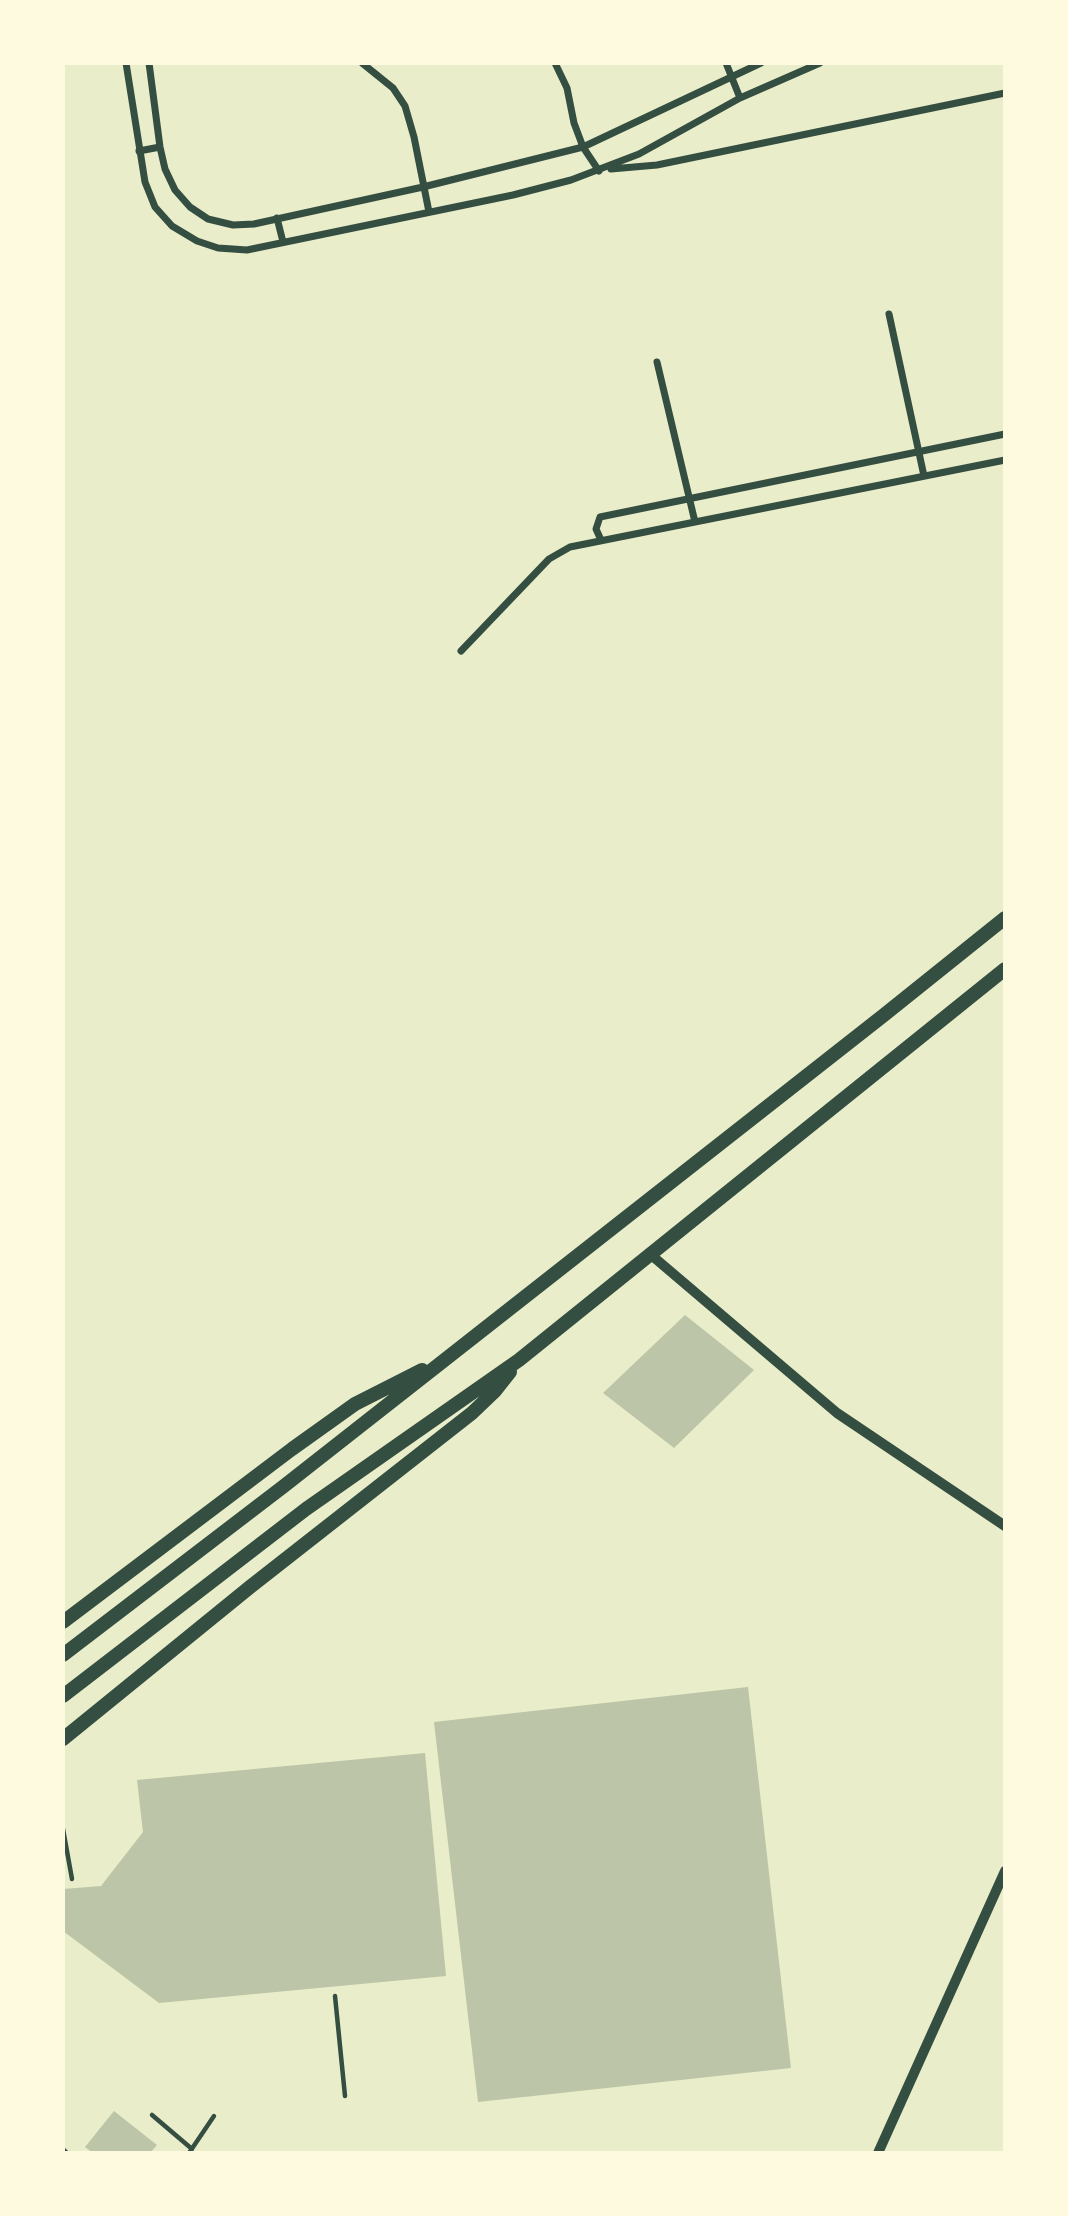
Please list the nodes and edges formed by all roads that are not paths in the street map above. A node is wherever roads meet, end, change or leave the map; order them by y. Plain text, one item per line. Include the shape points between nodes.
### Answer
1 (127, 63) edge
2 (149, 63) edge
3 (362, 63) edge
4 (555, 63) edge
5 (726, 63) edge
6 (761, 63) edge
7 (820, 63) edge
8 (731, 77) junction
9 (1005, 93) edge
10 (740, 98) junction
11 (160, 147) junction
12 (583, 147) junction
13 (139, 152) junction
14 (597, 171) junction
15 (423, 187) junction
16 (429, 212) junction
17 (277, 218) junction
18 (283, 242) junction
19 (889, 314) dead end
20 (657, 362) dead end
21 (1005, 434) edge
22 (918, 451) junction
23 (1005, 460) edge
24 (924, 476) junction
25 (690, 499) junction
26 (695, 522) junction
27 (601, 540) junction
28 (461, 651) dead end
29 (1005, 918) edge
30 (1005, 969) edge
31 (650, 1254) junction
32 (442, 1360) junction
33 (519, 1360) junction
34 (1005, 1526) edge
35 (63, 1622) edge
36 (63, 1655) edge
37 (63, 1696) edge
38 (63, 1739) edge
39 (63, 1829) edge
40 (1005, 1871) edge
41 (72, 1879) dead end
42 (335, 1996) dead end
43 (345, 2096) dead end
44 (152, 2115) dead end
45 (214, 2116) dead end
46 (190, 2151) edge
47 (878, 2153) edge

1 - 13 street
2 - 11 street
3 - 15 street via 393,88 405,106
4 - 12 street
5 - 8 street
6 - 8 street
7 - 10 street
8 - 10 street
8 - 12 street
9 - 14 street via 657,165
10 - 14 street via 639,154
11 - 13 street
11 - 17 street via 175,190 208,219 233,225
12 - 14 street
12 - 15 street
13 - 18 street via 155,207 172,226 218,248 247,250
14 - 16 street
15 - 16 street
15 - 17 street
16 - 18 street
17 - 18 street
19 - 22 street
20 - 25 street
21 - 22 street
22 - 24 street
22 - 25 street
23 - 24 street
24 - 26 street
25 - 26 street
25 - 27 street via 600,517 596,529
26 - 27 street
27 - 28 street via 570,547 549,559
29 - 32 main road
30 - 31 main road
31 - 33 main road
31 - 34 street via 837,1413
32 - 35 main road via 355,1404
32 - 36 main road
33 - 37 main road via 306,1509
33 - 38 main road via 472,1413
39 - 41 lane
40 - 47 street
42 - 43 lane
44 - 46 lane
45 - 46 lane

